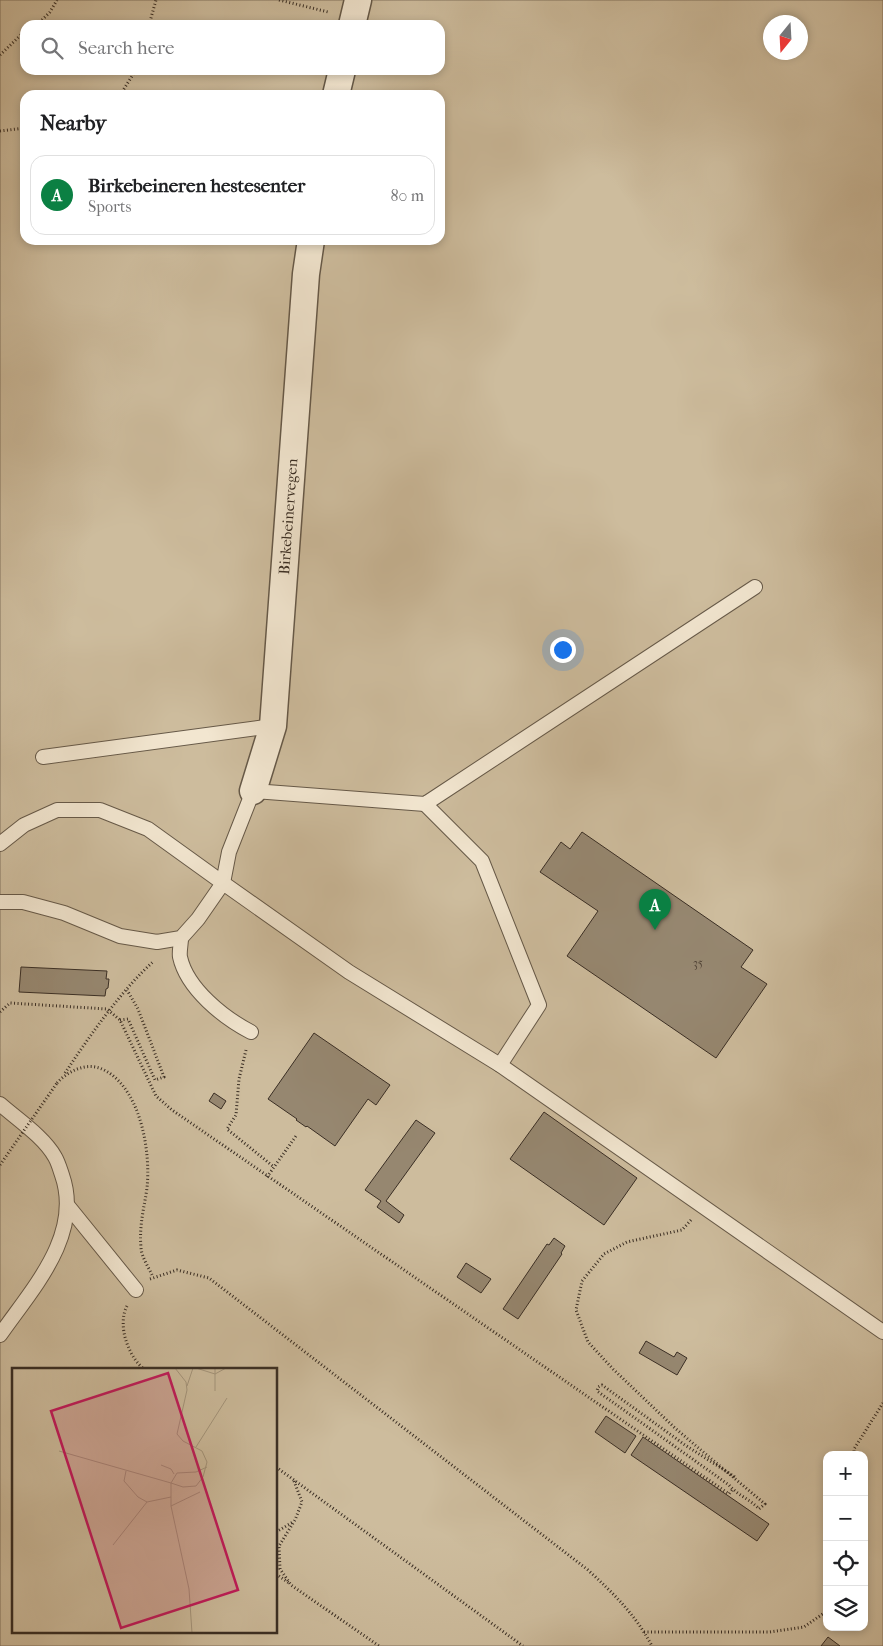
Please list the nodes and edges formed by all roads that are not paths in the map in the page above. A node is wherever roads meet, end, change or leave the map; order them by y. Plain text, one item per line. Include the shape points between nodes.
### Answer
1 (341, 75) edge
2 (337, 90) edge
3 (311, 245) edge
4 (755, 587) dead end
5 (273, 726) junction
6 (43, 757) dead end
7 (253, 791) junction
8 (425, 804) junction
9 (0, 844) edge
10 (223, 883) junction
11 (0, 902) edge
12 (181, 938) junction
13 (251, 1032) road end
14 (500, 1065) junction
15 (0, 1104) edge
16 (68, 1206) junction
17 (136, 1290) road end
18 (883, 1332) edge
19 (0, 1335) edge

1 - 2 street
3 - 5 street, Birkebeinervegen via 306,274
4 - 8 lane
5 - 6 lane
5 - 7 street, Birkebeinervegen
7 - 8 lane
7 - 10 lane via 229,852
8 - 14 lane via 482,862 540,1005
9 - 10 lane via 24,825 57,810 100,810 148,829
10 - 12 lane
10 - 14 lane via 349,972
11 - 12 lane via 23,902 64,912 120,936 157,942
12 - 13 lane via 180,956 188,977 234,1024
14 - 18 lane
15 - 16 lane via 56,1158 67,1188
16 - 17 lane
16 - 19 lane via 60,1241 46,1270

